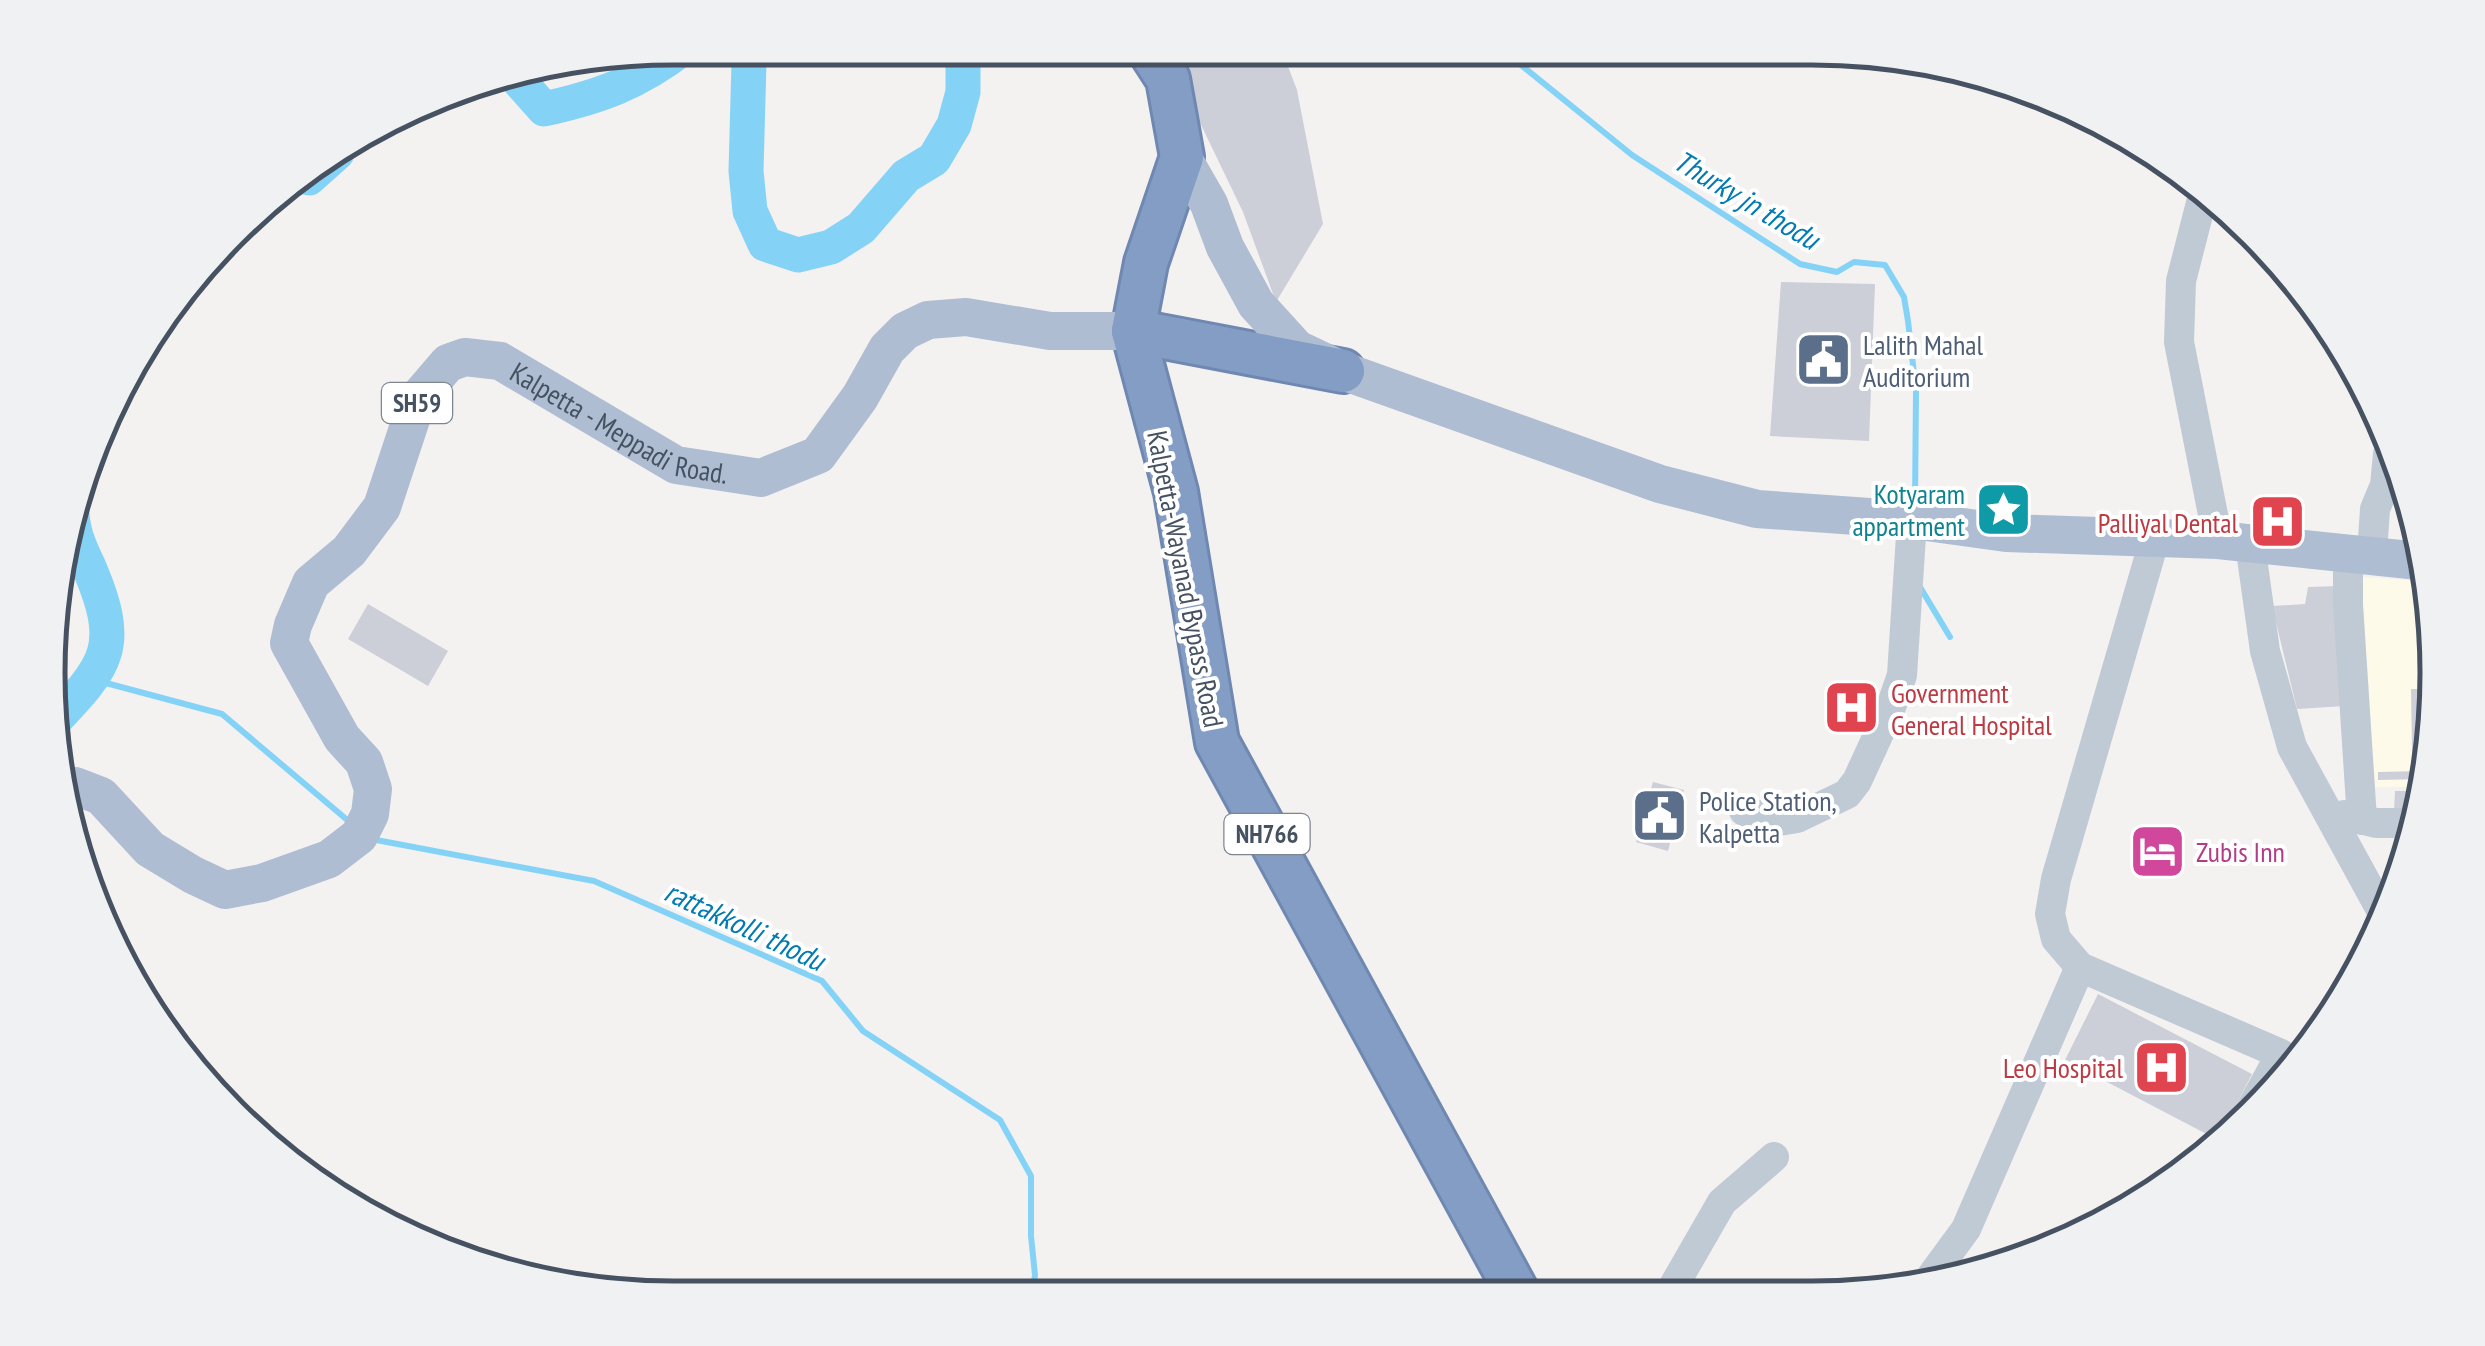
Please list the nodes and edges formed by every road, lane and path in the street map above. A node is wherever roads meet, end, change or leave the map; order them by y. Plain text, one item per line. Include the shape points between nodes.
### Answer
1 (1159, 65) edge
2 (1182, 157) junction
3 (2200, 206) edge
4 (1133, 331) junction
5 (1342, 371) junction
6 (2387, 475) edge
7 (1912, 520) junction
8 (2154, 538) junction
9 (2234, 542) junction
10 (2360, 553) junction
11 (2409, 560) edge
12 (76, 787) edge
13 (1744, 811) dead end
14 (2327, 811) junction
15 (2362, 820) junction
16 (2401, 822) edge
17 (2376, 901) edge
18 (2080, 967) junction
19 (2272, 1070) edge
20 (1774, 1157) dead end
21 (1938, 1267) edge
22 (1511, 1281) edge
23 (1676, 1281) edge

1 - 2 highway, NH766 via 1168,80
2 - 4 highway, Kalpetta-Wayanad Bypass Road / NH766 via 1146,263
2 - 5 main road via 1256,304 1297,349
3 - 9 street via 2180,281 2179,342
4 - 5 highway
4 - 12 main road, Kalpetta - Meppadi Road. / SH59 via 1050,331 966,317 928,320 887,349 818,455 761,478 676,464 500,361 465,356 448,363 418,398 382,507 349,551 311,582 289,643 342,738 364,762 373,789 359,836 329,860 225,890 150,849 101,796
4 - 22 highway, Kalpetta-Wayanad Bypass Road / NH766 via 1176,492 1217,742
5 - 7 main road via 1660,484 1757,509
6 - 10 street
7 - 8 main road via 2006,533
7 - 13 street via 1902,675 1857,781 1847,794 1798,818 1779,821
8 - 9 main road
8 - 18 street via 2053,896 2056,939
9 - 10 main road
9 - 14 street via 2292,747
10 - 11 main road
10 - 15 street via 2348,604
14 - 15 street
14 - 17 street
15 - 16 street
18 - 19 street via 2281,1054
18 - 21 street via 1966,1229
20 - 23 street via 1722,1202

